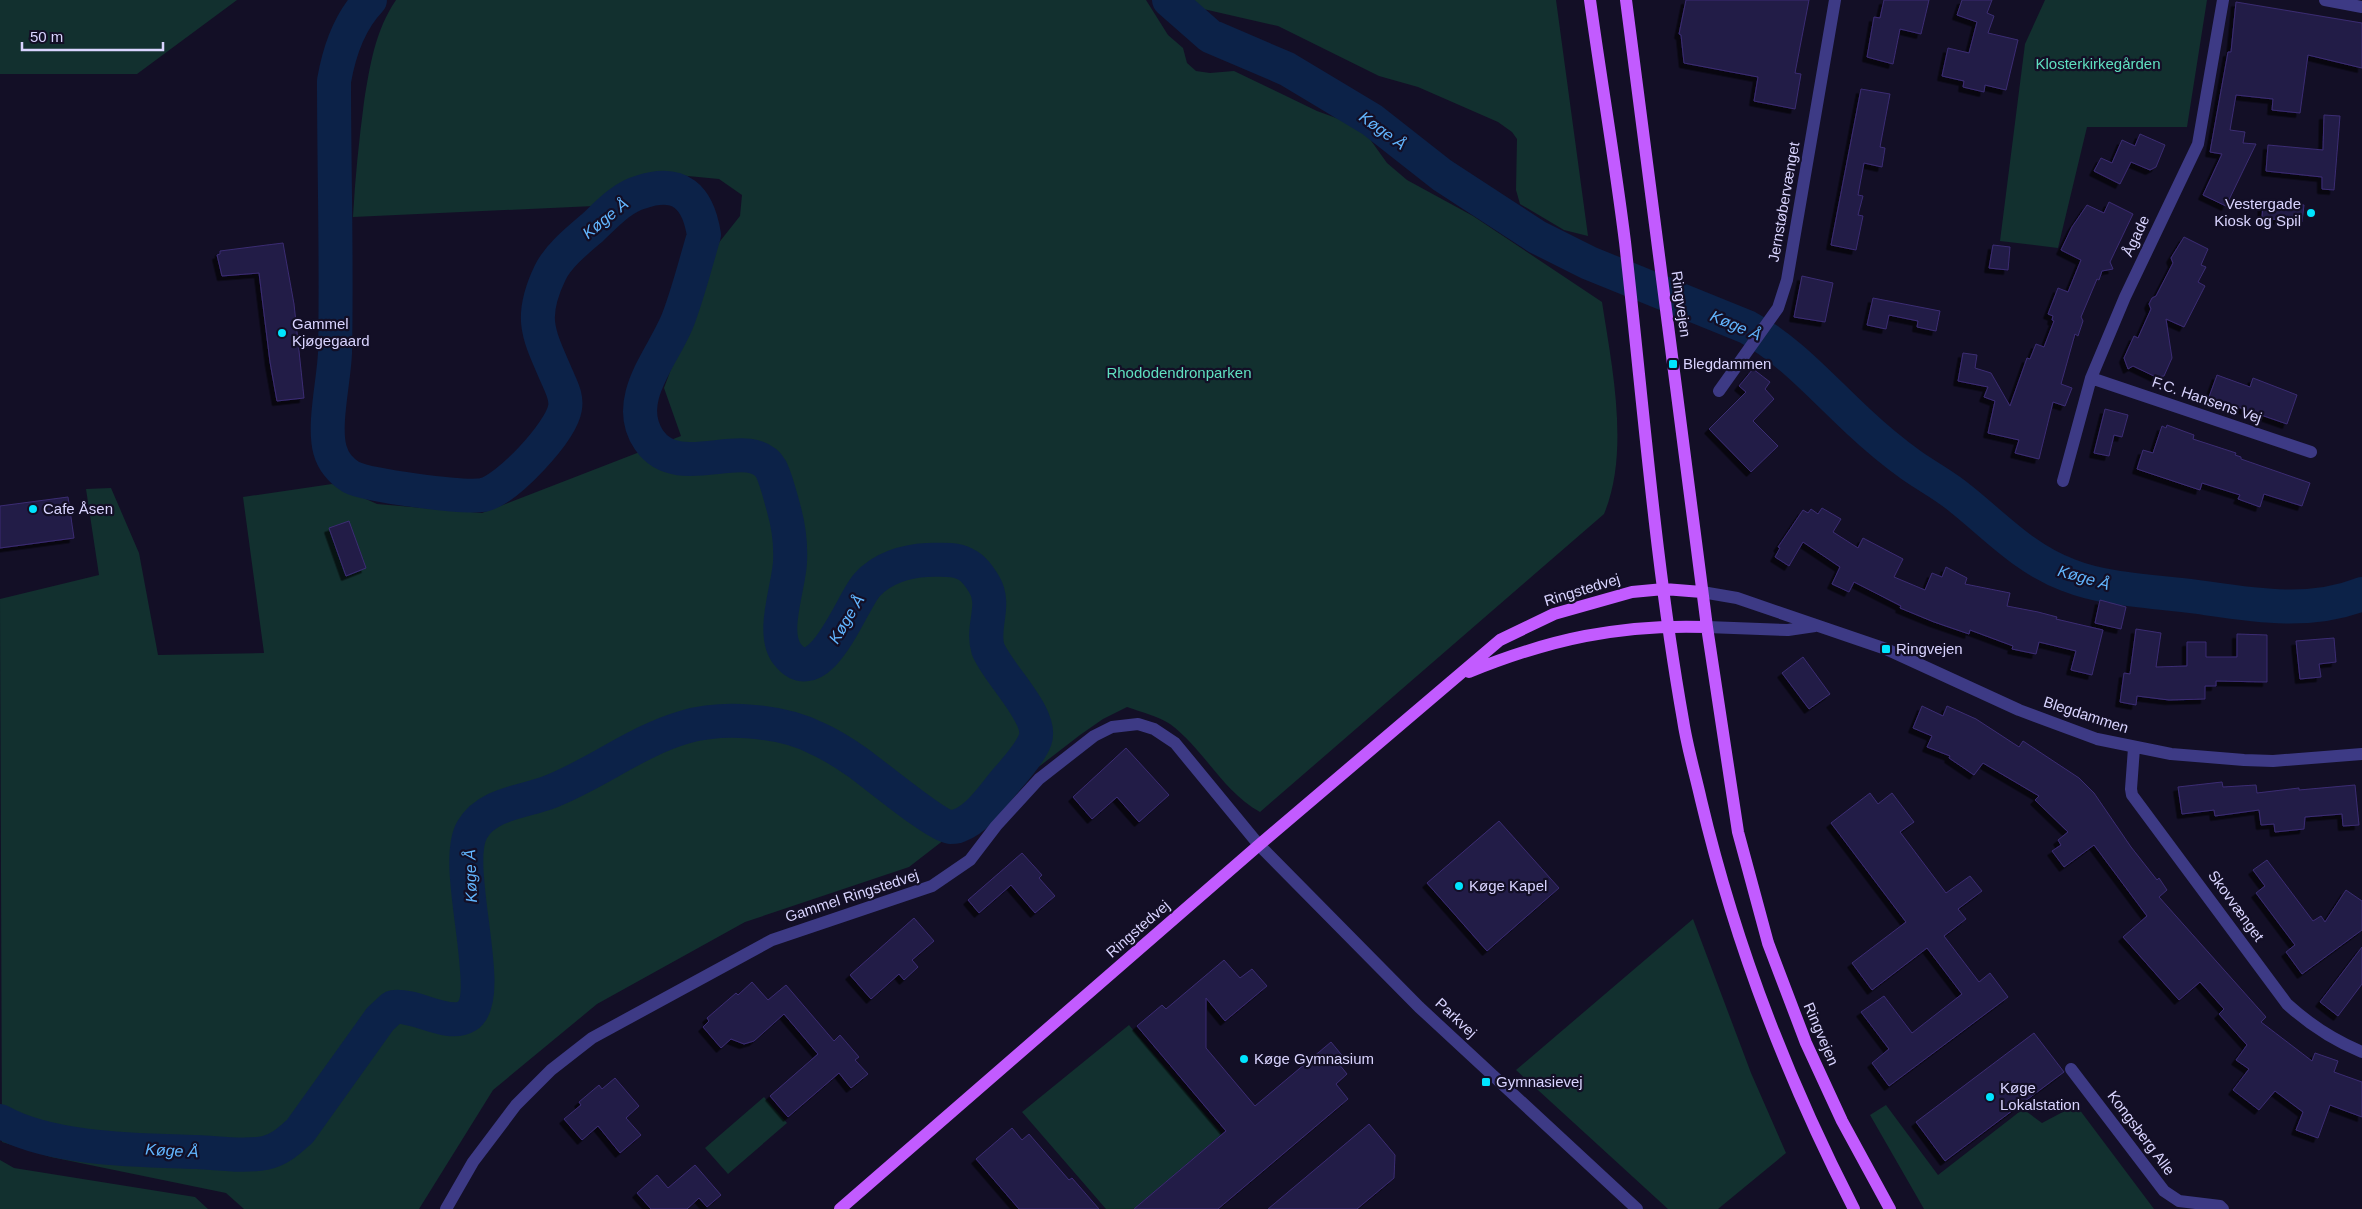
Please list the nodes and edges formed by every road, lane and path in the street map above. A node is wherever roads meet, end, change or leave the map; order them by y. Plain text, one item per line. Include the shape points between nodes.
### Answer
1 (1590, 0) edge
2 (1626, 0) edge
3 (1835, 0) edge
4 (2223, 0) edge
5 (2325, 0) edge
6 (2362, 7) edge
7 (2091, 378) junction
8 (1719, 391) dead end
9 (2311, 452) dead end
10 (2063, 482) dead end
11 (1664, 589) junction
12 (1702, 592) junction
13 (1669, 626) junction
14 (1817, 626) junction
15 (1707, 627) junction
16 (1460, 676) junction
17 (2134, 748) junction
18 (2362, 754) edge
19 (1259, 845) junction
20 (2362, 1052) edge
21 (2071, 1069) dead end
22 (446, 1209) edge
23 (840, 1209) edge
24 (1637, 1209) edge
25 (1854, 1209) edge
26 (1890, 1209) edge
27 (2223, 1209) edge

1 - 11 main road via 1624,238
2 - 12 main road, Ringvejen
3 - 8 street, Jernstøbervænget via 1787,280 1778,308
4 - 7 street, Ågade via 2198,144 2125,297
5 - 6 street
7 - 9 street, F.C. Hansens Vej
7 - 10 street, Ågade
11 - 12 main road, Ringstedvej
11 - 13 main road
11 - 16 main road, Ringstedvej via 1632,592 1554,614 1500,640
12 - 14 street, Blegdammen via 1737,598
12 - 15 main road, Ringvejen
13 - 15 main road, Ringstedvej
13 - 16 main road, Ringstedvej via 1561,639 1507,656
13 - 25 main road via 1683,722 1739,942 1787,1068 1816,1135
14 - 15 street, Blegdammen via 1788,630
14 - 17 street, Blegdammen via 1886,649 2019,710 2097,739
15 - 26 main road, Ringvejen via 1738,832 1768,943 1806,1043 1842,1121
16 - 19 main road, Ringstedvej
17 - 18 street, Blegdammen via 2260,761
17 - 20 street, Skovvænget via 2132,795 2287,1004 2311,1026
19 - 22 street, Gammel Ringstedvej via 1175,743 1154,729 1138,724 1112,727 1094,736 1039,779 970,860 932,886 772,940 592,1038 551,1070 516,1106 473,1162
19 - 23 main road, Ringstedvej
19 - 24 street, Parkvej via 1420,1007
21 - 27 street, Kongsberg Alle via 2164,1191 2179,1201

